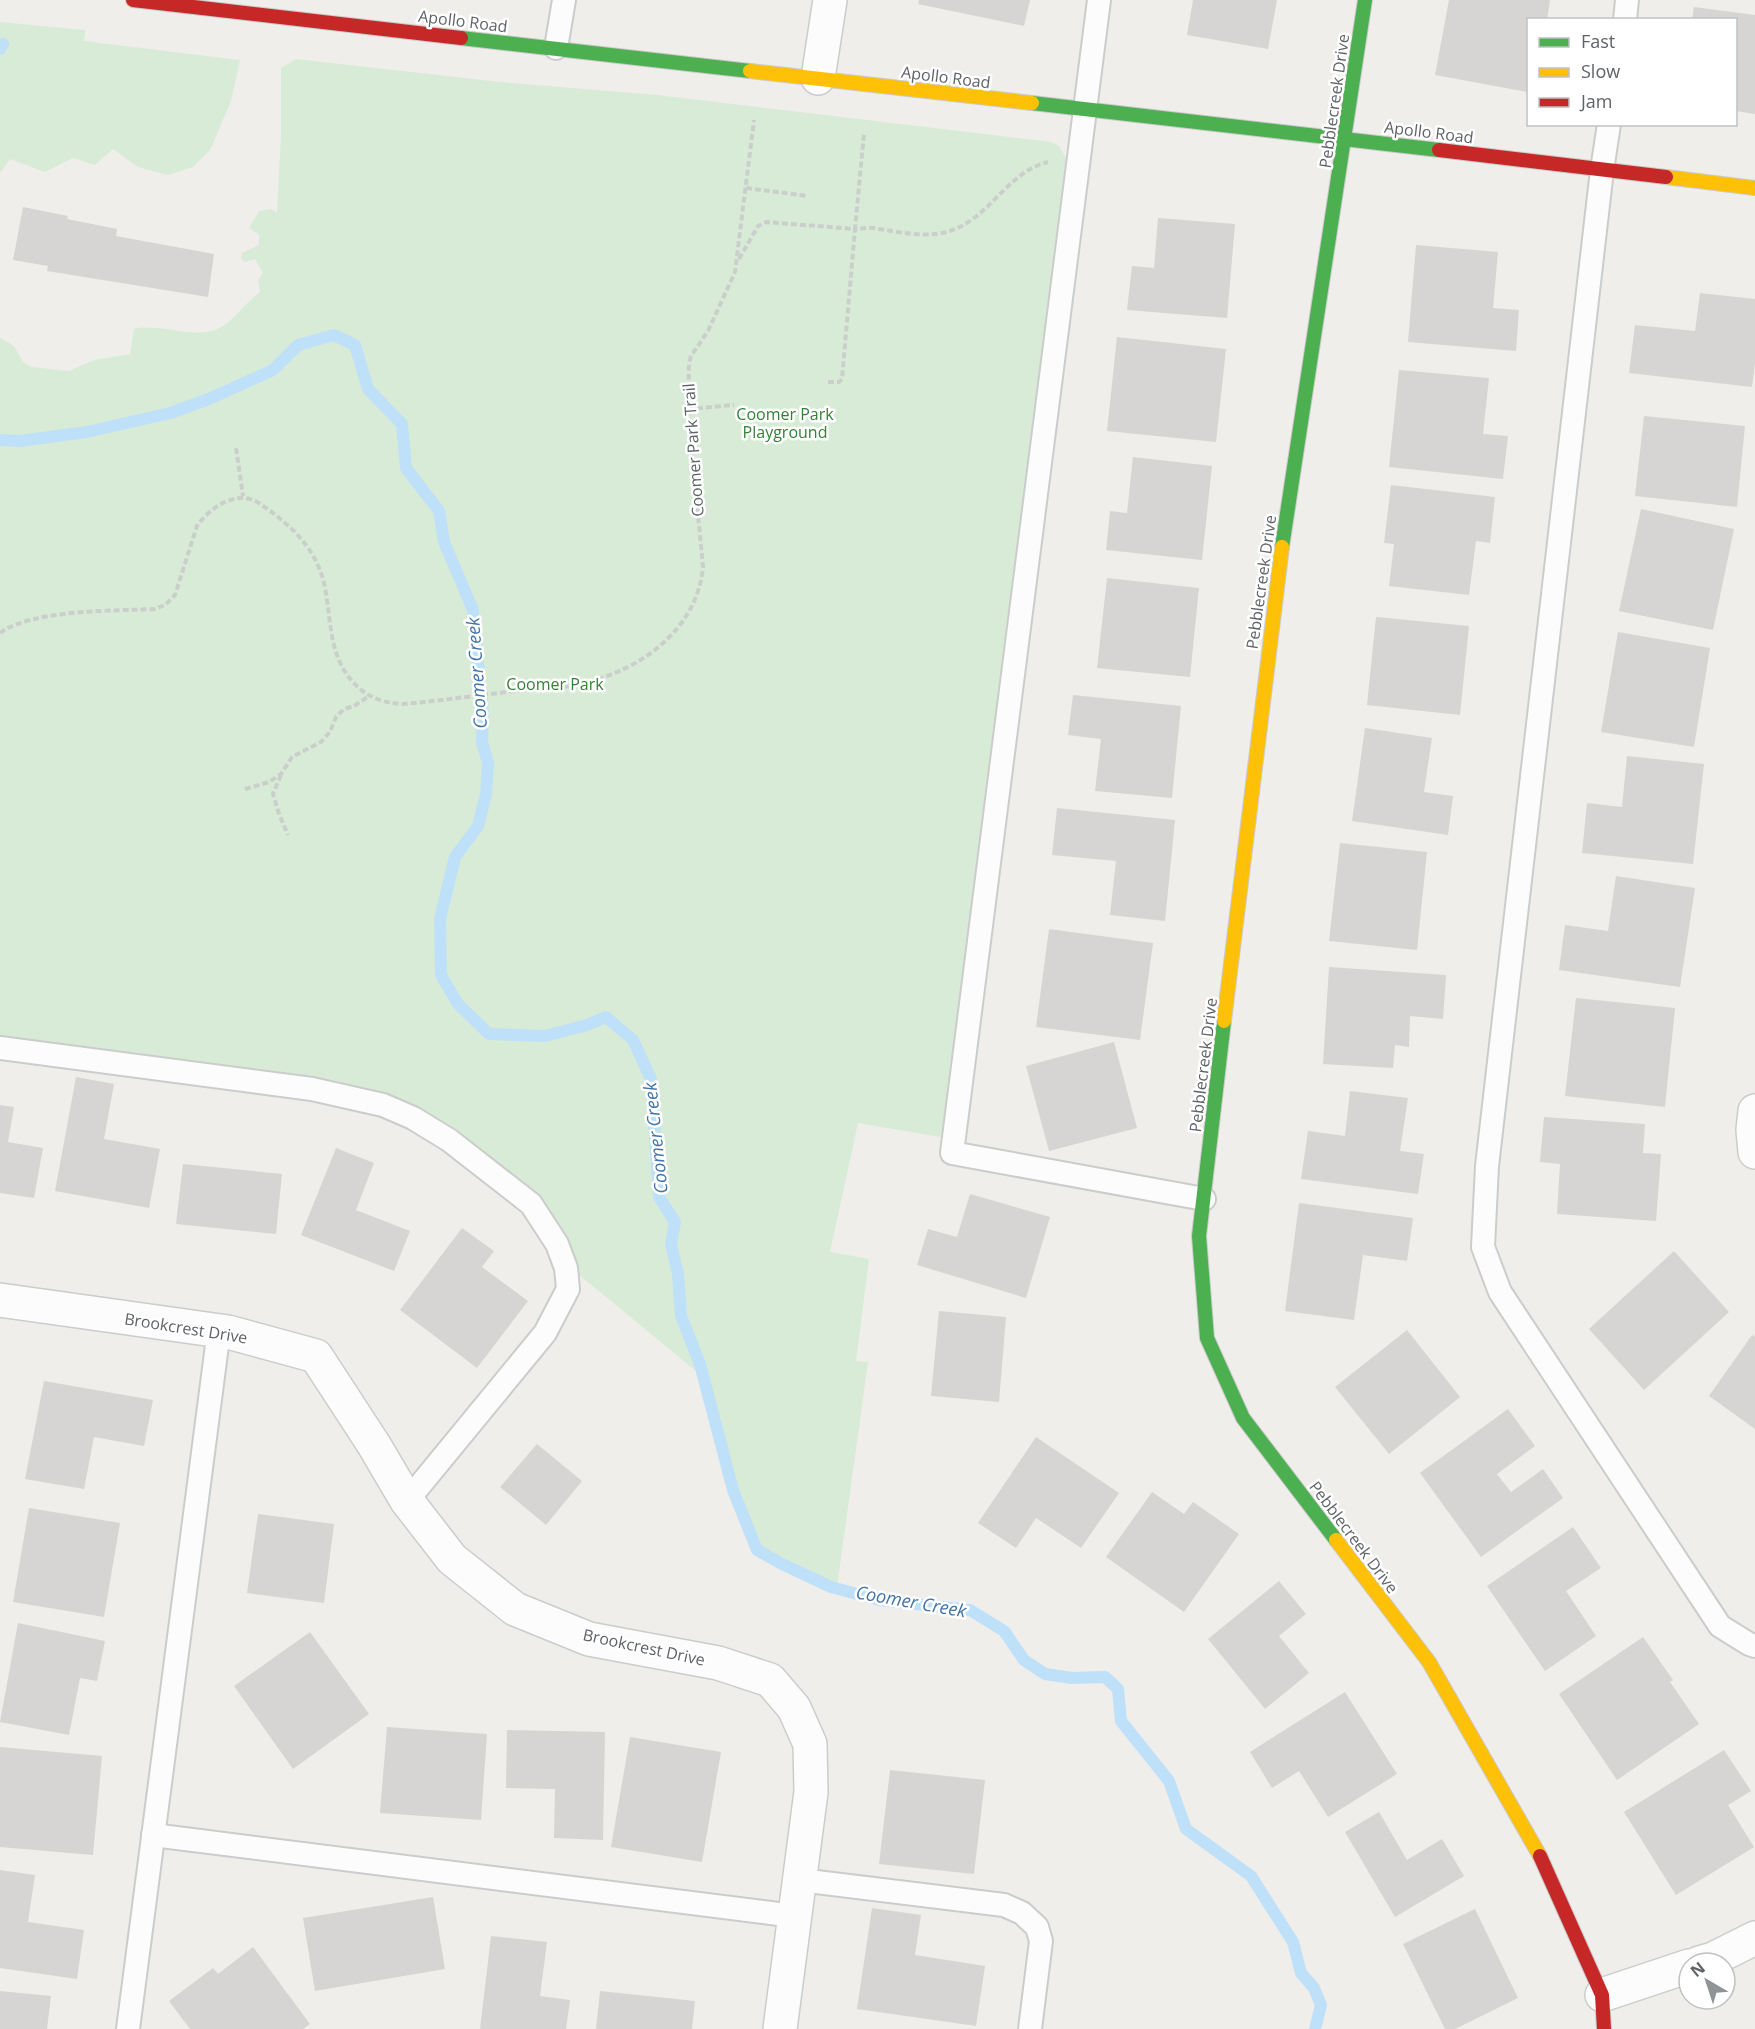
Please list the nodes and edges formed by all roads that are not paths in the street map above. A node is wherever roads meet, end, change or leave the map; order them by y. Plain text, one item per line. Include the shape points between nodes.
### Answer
1 (133, 0) edge
2 (564, 0) edge
3 (830, 0) edge
4 (1099, 0) edge
5 (1365, 0) edge
6 (1628, 0) edge
7 (306, 9) edge
8 (1624, 18) edge
9 (555, 48) junction
10 (818, 78) junction
11 (1085, 109) junction
12 (1609, 126) edge
13 (1345, 139) junction
14 (1602, 170) junction
15 (1755, 188) edge
16 (0, 1048) edge
17 (1755, 1111) edge
18 (1755, 1152) edge
19 (1204, 1199) junction
20 (0, 1300) edge
21 (219, 1330) junction
22 (407, 1501) junction
23 (1755, 1646) edge
24 (153, 1835) junction
25 (800, 1880) junction
26 (794, 1916) junction
27 (1755, 1938) edge
28 (1729, 1951) edge
29 (1677, 1970) edge
30 (1602, 1995) junction
31 (128, 2029) edge
32 (780, 2029) edge
33 (1030, 2029) edge
34 (1604, 2029) edge

1 - 7 street, Apollo Road
2 - 9 lane
3 - 10 street
4 - 11 lane
5 - 13 street, Pebblecreek Drive
6 - 8 lane
7 - 9 street, Apollo Road
9 - 10 street, Apollo Road
10 - 11 street, Apollo Road
11 - 13 street, Apollo Road
11 - 19 lane via 952,1153
12 - 14 lane
13 - 14 street, Apollo Road
13 - 19 street, Pebblecreek Drive via 1275,591
14 - 15 street, Apollo Road
14 - 23 lane via 1487,1166 1482,1247 1500,1292 1720,1626
16 - 22 lane via 312,1089 383,1105 449,1140 531,1204 557,1244 566,1268 566,1295 544,1333
17 - 18 street
19 - 30 street, Pebblecreek Drive via 1199,1236 1208,1338 1243,1418 1429,1662 1541,1857
20 - 21 street, Brookcrest Drive
21 - 22 street, Brookcrest Drive via 316,1356
21 - 24 lane
22 - 25 street, Brookcrest Drive via 452,1559 515,1610 589,1639 718,1663 770,1680 794,1708 810,1744 811,1792
24 - 26 lane
24 - 31 lane
25 - 26 street, Brookcrest Drive
25 - 33 lane via 1004,1905 1022,1913 1037,1927 1041,1941
26 - 32 street, Brookcrest Drive
27 - 28 street
29 - 30 street
30 - 34 street, Pebblecreek Drive

